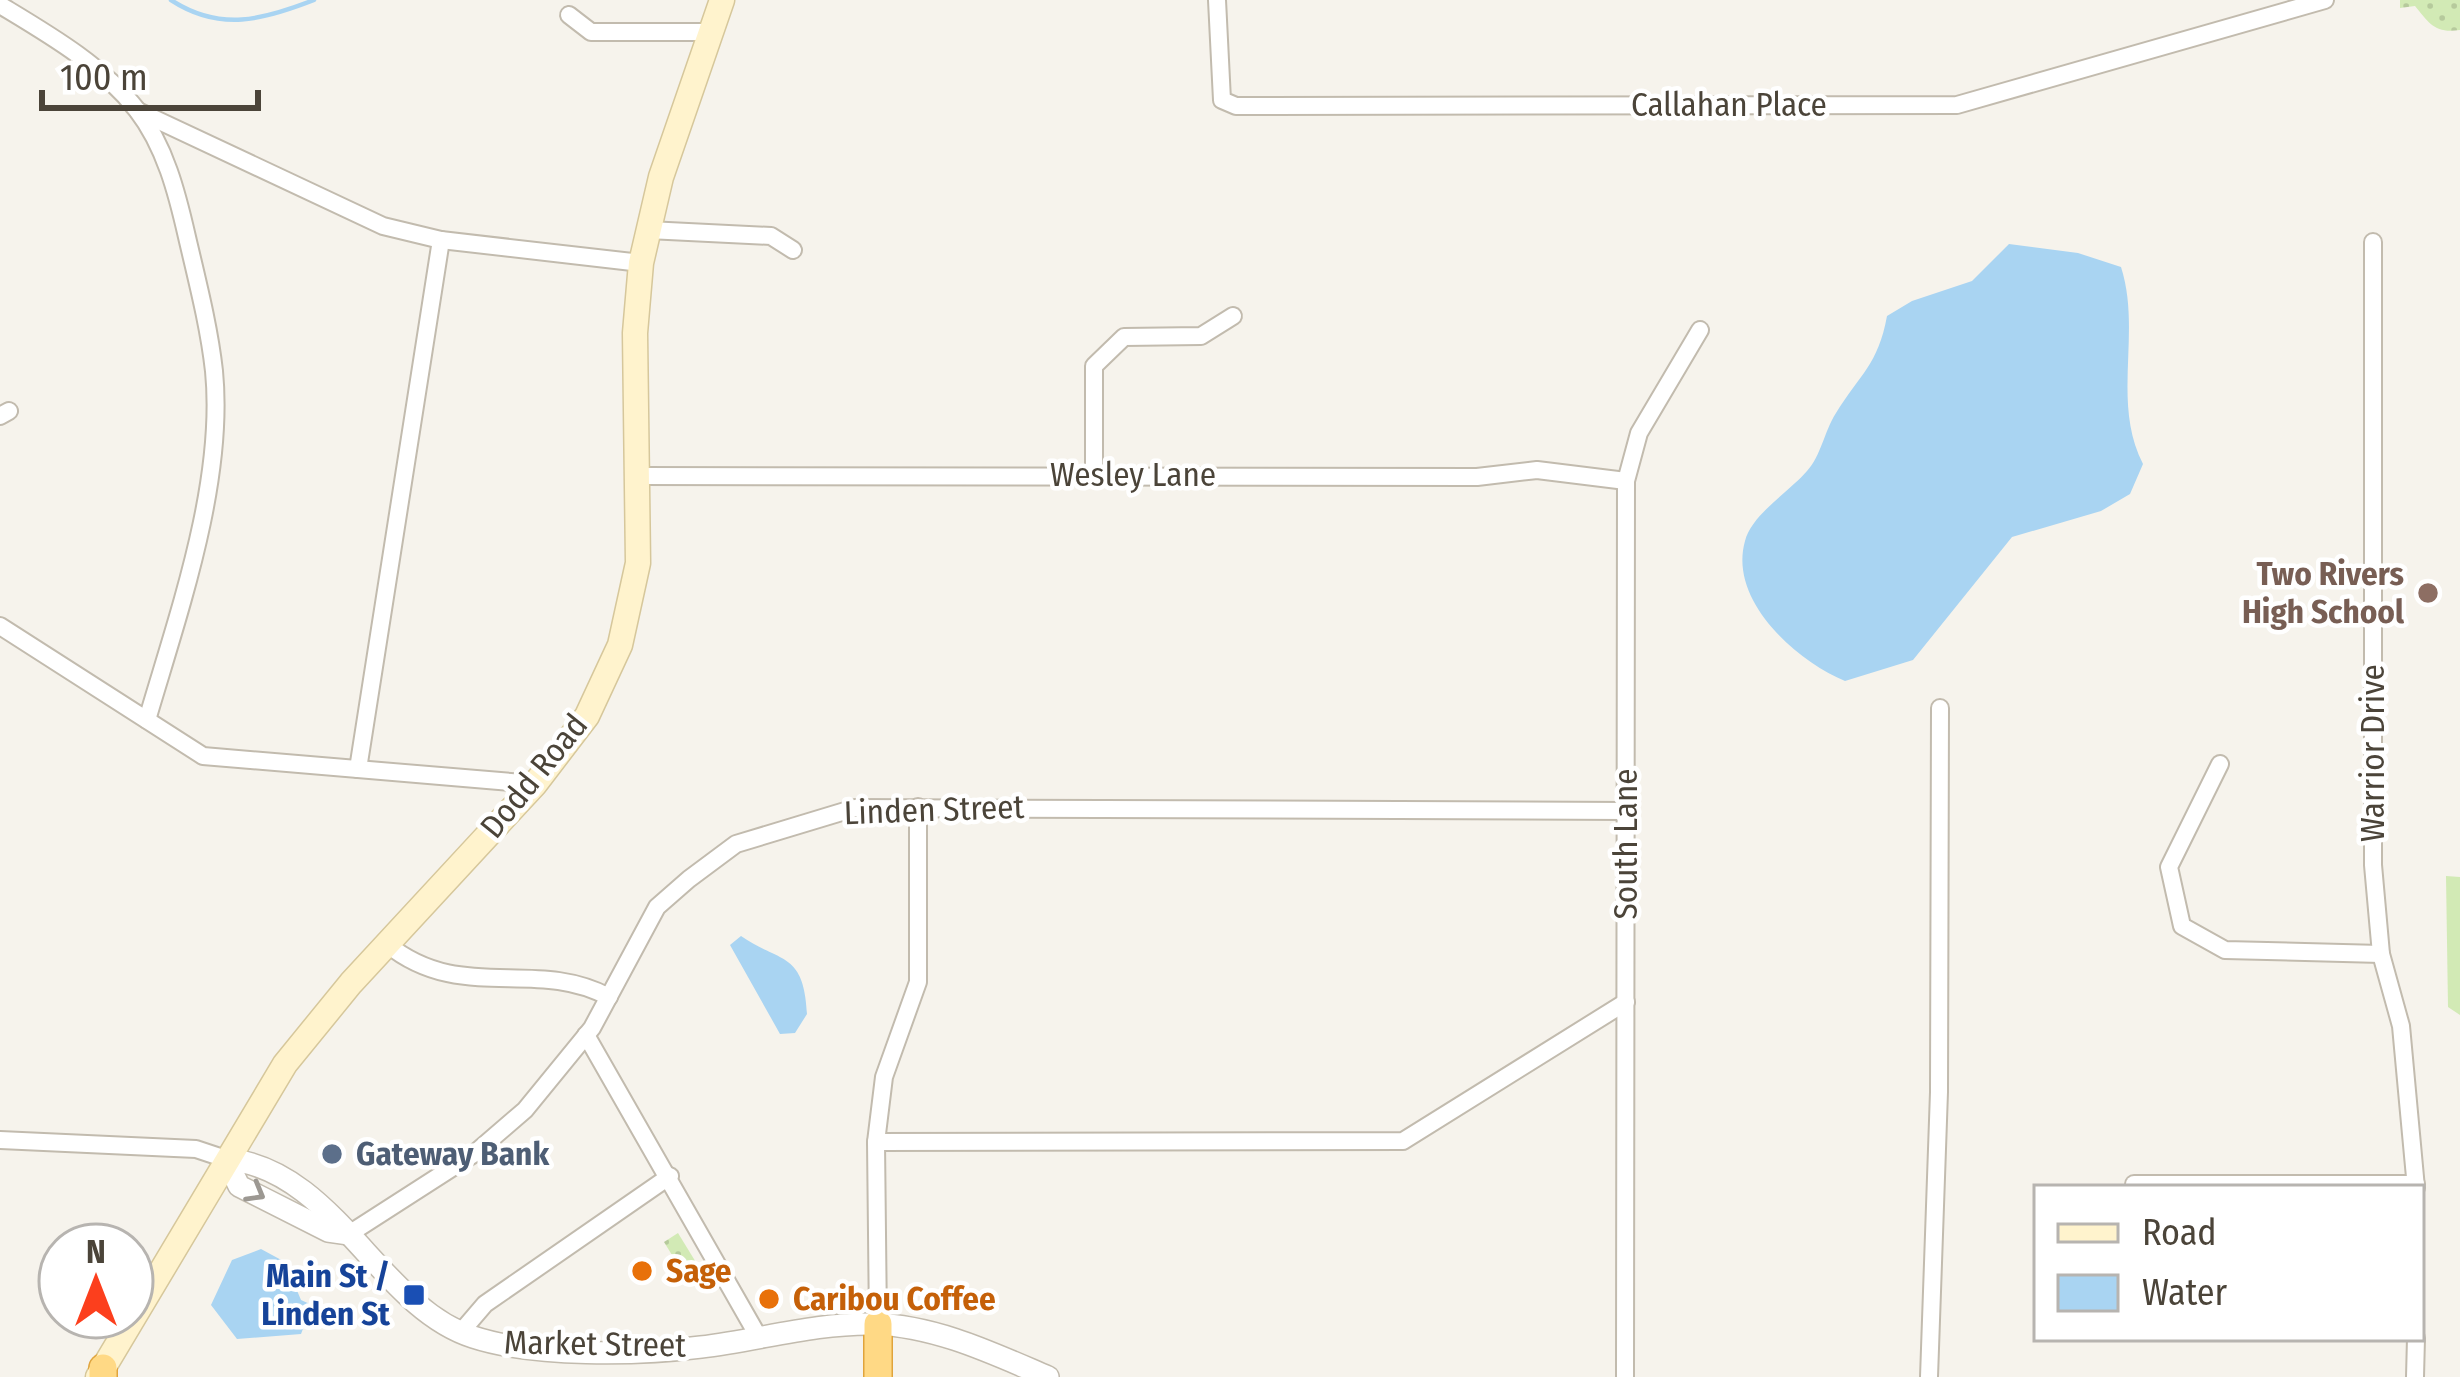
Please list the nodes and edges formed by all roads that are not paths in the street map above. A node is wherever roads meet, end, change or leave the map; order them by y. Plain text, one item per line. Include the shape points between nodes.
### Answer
1 (722, 0) edge
2 (1217, 0) edge
3 (2325, 0) edge
4 (0, 5) edge
5 (569, 15) dead end
6 (711, 32) junction
7 (138, 111) junction
8 (648, 230) junction
9 (441, 240) junction
10 (2373, 242) dead end
11 (793, 250) dead end
12 (640, 262) junction
13 (1233, 316) dead end
14 (1700, 330) dead end
15 (1094, 474) junction
16 (639, 476) junction
17 (1625, 482) junction
18 (0, 626) edge
19 (1940, 708) dead end
20 (147, 720) junction
21 (2220, 764) dead end
22 (358, 769) junction
23 (535, 784) junction
24 (918, 807) junction
25 (1626, 811) junction
26 (387, 944) junction
27 (2380, 953) junction
28 (608, 997) junction
29 (1626, 1002) junction
30 (586, 1035) junction
31 (0, 1140) edge
32 (876, 1142) junction
33 (226, 1159) junction
34 (670, 1176) junction
35 (2134, 1184) dead end
36 (2275, 1185) edge
37 (2416, 1185) edge
38 (349, 1234) junction
39 (878, 1324) junction
40 (461, 1332) junction
41 (758, 1336) junction
42 (2416, 1341) edge
43 (101, 1374) edge
44 (878, 1377) edge
45 (1048, 1377) edge
46 (1625, 1377) edge
47 (1929, 1377) edge
48 (2415, 1377) edge

1 - 6 main road, Dodd Road
2 - 3 street, Callahan Place via 1222,100 1306,106 1957,104
4 - 7 street via 64,44
5 - 6 street via 590,32
6 - 8 main road, Dodd Road
7 - 9 street via 382,226
7 - 20 street via 172,177 214,374 191,568
8 - 11 street via 771,236
8 - 12 main road, Dodd Road
9 - 12 street
9 - 22 street
10 - 27 street, Warrior Drive via 2373,866
12 - 16 main road, Dodd Road
13 - 15 street via 1201,336 1124,337 1094,366
14 - 17 street, South Lane via 1639,434
15 - 16 street, Wesley Lane
15 - 17 street, Wesley Lane via 1478,477 1537,470
16 - 23 main road, Dodd Road via 638,563 620,645 587,716
17 - 25 street, South Lane
18 - 20 street
19 - 47 street
20 - 22 street via 203,756
21 - 27 street via 2169,867 2182,926 2225,950
22 - 23 street
23 - 26 main road, Dodd Road
24 - 25 street, Linden Street
24 - 28 street, Linden Street via 855,808 736,844 657,907
24 - 32 street via 918,982 884,1077
25 - 29 street, South Lane
26 - 28 street via 442,974 564,978
26 - 33 main road, Dodd Road via 285,1064
27 - 37 street, Warrior Drive via 2401,1026
28 - 30 street, Linden Street
29 - 32 street via 1403,1141
29 - 46 street, South Lane
30 - 34 street
30 - 38 street, Linden Street via 525,1110 476,1154
31 - 33 street via 196,1149
32 - 39 street
33 - 38 street, Market Street via 239,1186
33 - 43 main road, Dodd Road
34 - 40 street via 485,1304
34 - 41 street
35 - 36 street
38 - 40 street, Market Street
39 - 41 street, Market Street
39 - 44 highway
39 - 45 street, Market Street via 932,1332
40 - 41 street, Market Street via 547,1349 700,1347
42 - 48 street

